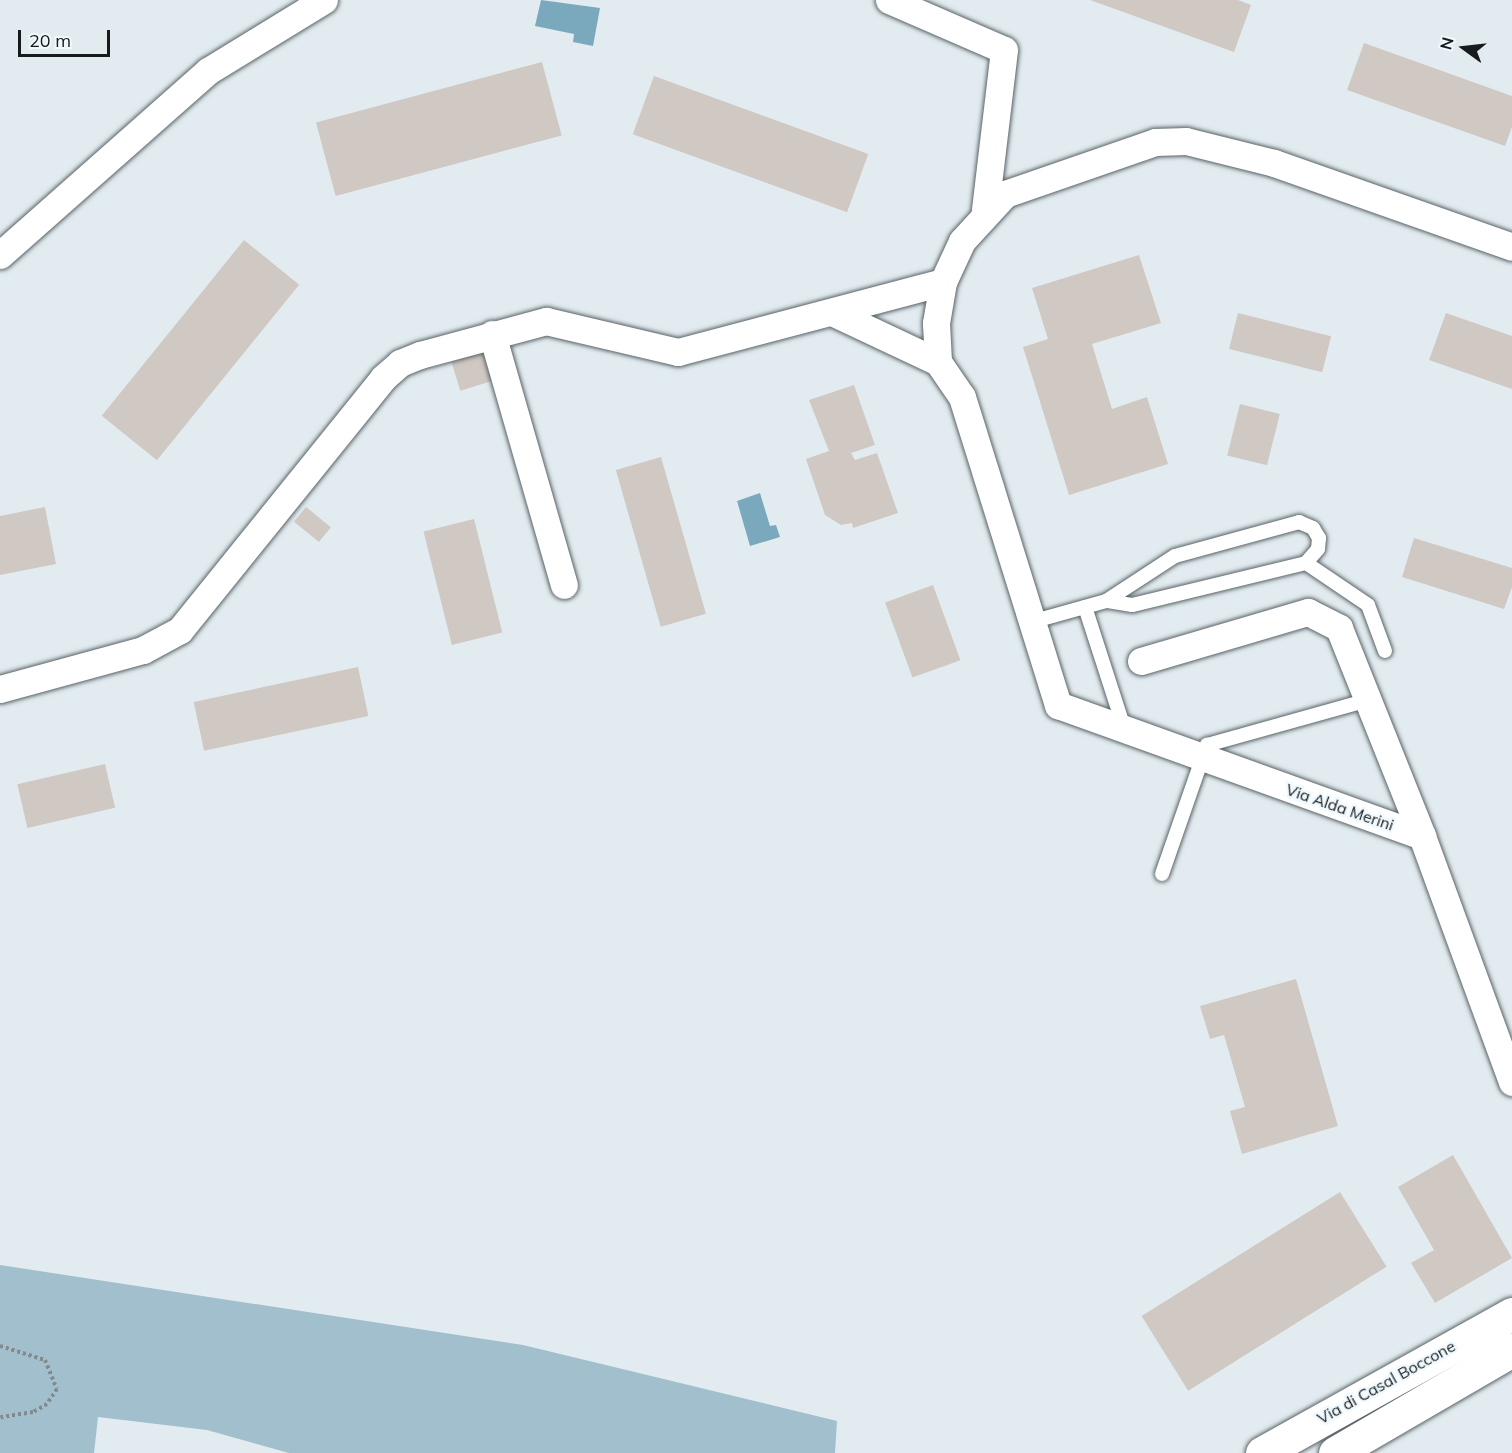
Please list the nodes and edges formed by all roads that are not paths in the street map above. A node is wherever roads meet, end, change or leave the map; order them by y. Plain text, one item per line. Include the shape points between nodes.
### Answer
1 (324, 0) edge
2 (889, 0) edge
3 (986, 210) junction
4 (1512, 247) edge
5 (0, 255) edge
6 (943, 282) junction
7 (834, 313) junction
8 (492, 334) junction
9 (938, 362) junction
10 (1306, 562) junction
11 (564, 585) dead end
12 (1106, 601) junction
13 (1085, 607) junction
14 (1031, 622) junction
15 (1384, 651) dead end
16 (1141, 661) dead end
17 (0, 689) edge
18 (1368, 700) junction
19 (1124, 730) junction
20 (1203, 759) junction
21 (1422, 836) junction
22 (1162, 874) dead end
23 (1512, 1082) edge
24 (1512, 1314) edge
25 (1512, 1350) edge
26 (1262, 1453) edge
27 (1335, 1453) edge

1 - 5 street via 208,71
2 - 3 street via 1005,50
3 - 4 street via 1005,194 1049,176 1155,142 1186,141 1274,163
3 - 6 street via 962,241
6 - 7 street
6 - 9 street via 936,323
7 - 8 street via 678,352 553,321
7 - 9 street
8 - 11 street
8 - 17 street via 413,357 388,372 180,630 144,650
9 - 14 street via 962,397
10 - 12 lane via 1131,605
10 - 12 lane via 1318,549 1319,538 1313,528 1299,522 1175,556
10 - 15 lane via 1368,605
12 - 13 lane
13 - 14 lane
13 - 19 lane
14 - 19 street, Via Alda Merini via 1058,705
16 - 18 street via 1308,612 1340,628
18 - 20 lane via 1207,745
18 - 21 street
19 - 20 street, Via Alda Merini
20 - 21 street, Via Alda Merini
20 - 22 lane
21 - 23 street
24 - 26 street, Via di Casal Boccone
25 - 27 street, Via di Casal Boccone

